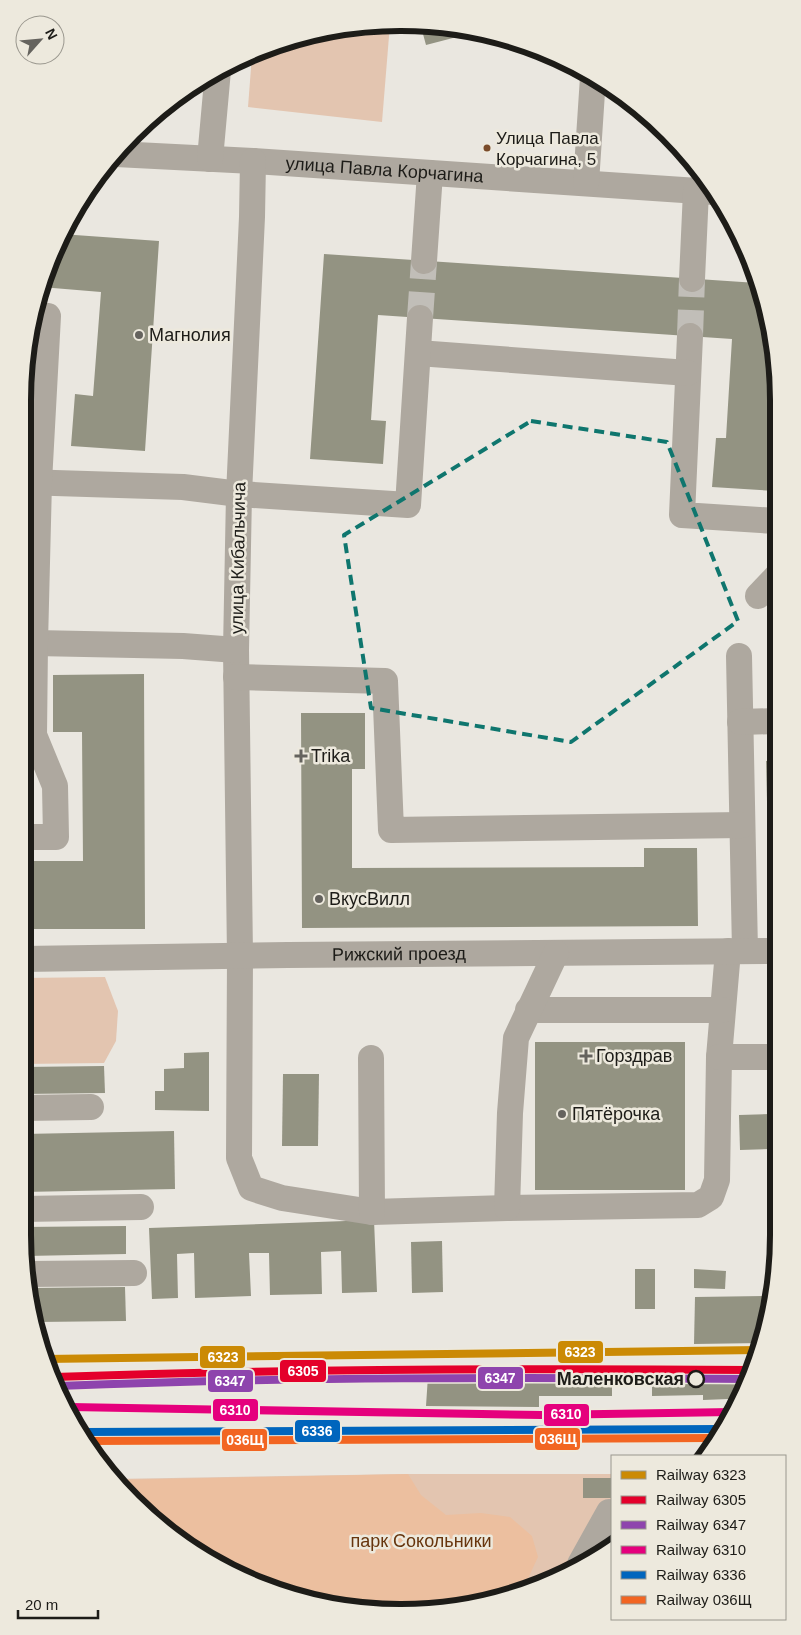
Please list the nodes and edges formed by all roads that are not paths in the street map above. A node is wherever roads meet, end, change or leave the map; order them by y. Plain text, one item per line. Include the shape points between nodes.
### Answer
1 (217, 80) edge
2 (592, 85) edge
3 (125, 154) edge
4 (210, 159) junction
5 (253, 161) junction
6 (430, 173) junction
7 (586, 183) junction
8 (704, 191) edge
9 (424, 261) tunnel mouth
10 (692, 279) tunnel mouth
11 (41, 316) edge
12 (420, 318) tunnel mouth
13 (690, 336) tunnel mouth
14 (418, 353) junction
15 (688, 373) junction
16 (31, 482) edge
17 (239, 494) junction
18 (770, 522) edge
19 (770, 583) edge
20 (758, 596) dead end
21 (34, 643) junction
22 (236, 650) junction
23 (738, 656) dead end
24 (236, 677) junction
25 (770, 721) edge
26 (740, 722) junction
27 (742, 825) junction
28 (31, 837) edge
29 (736, 951) junction
30 (770, 951) edge
31 (556, 953) junction
32 (240, 956) junction
33 (31, 959) edge
34 (528, 1010) junction
35 (722, 1010) junction
36 (719, 1057) junction
37 (770, 1057) edge
38 (371, 1058) dead end
39 (91, 1107) dead end
40 (31, 1108) edge
41 (141, 1207) dead end
42 (507, 1208) junction
43 (31, 1209) edge
44 (372, 1212) junction
45 (134, 1273) dead end
46 (33, 1274) edge
47 (609, 1512) dead end
48 (586, 1554) edge

1 - 4 street
2 - 7 street
3 - 4 street, улица Павла Корчагина
4 - 5 street, улица Павла Корчагина
5 - 6 street, улица Павла Корчагина
5 - 17 street, улица Кибальчича
6 - 7 street, улица Павла Корчагина
6 - 9 street
7 - 8 street, улица Павла Корчагина
8 - 10 street
11 - 16 street via 48,316
12 - 14 street
13 - 15 street
14 - 15 street
14 - 17 street via 408,505
15 - 18 street via 682,515
16 - 17 street via 183,488
16 - 21 street
17 - 22 street, улица Кибальчича
19 - 20 street
21 - 22 street
21 - 28 street via 34,735 55,786 56,837
22 - 24 street, улица Кибальчича
23 - 26 street, улица Кибальчича
24 - 27 street via 385,681 391,830
24 - 32 street, улица Кибальчича
25 - 26 street
26 - 27 street, улица Кибальчича
27 - 29 street, улица Кибальчича
29 - 30 street, Рижский проезд
29 - 31 street, Рижский проезд
29 - 35 street, улица Кибальчича
31 - 32 street, Рижский проезд
31 - 34 street
32 - 33 street, Рижский проезд
32 - 44 street, улица Кибальчича via 239,1158 252,1188 282,1198
34 - 35 street
34 - 42 street via 516,1038
35 - 36 street, улица Кибальчича
36 - 37 street
36 - 42 street, улица Кибальчича via 717,1180 711,1197 698,1205
38 - 44 street
39 - 40 street
41 - 43 street
42 - 44 street, улица Кибальчича
45 - 46 street
47 - 48 street

